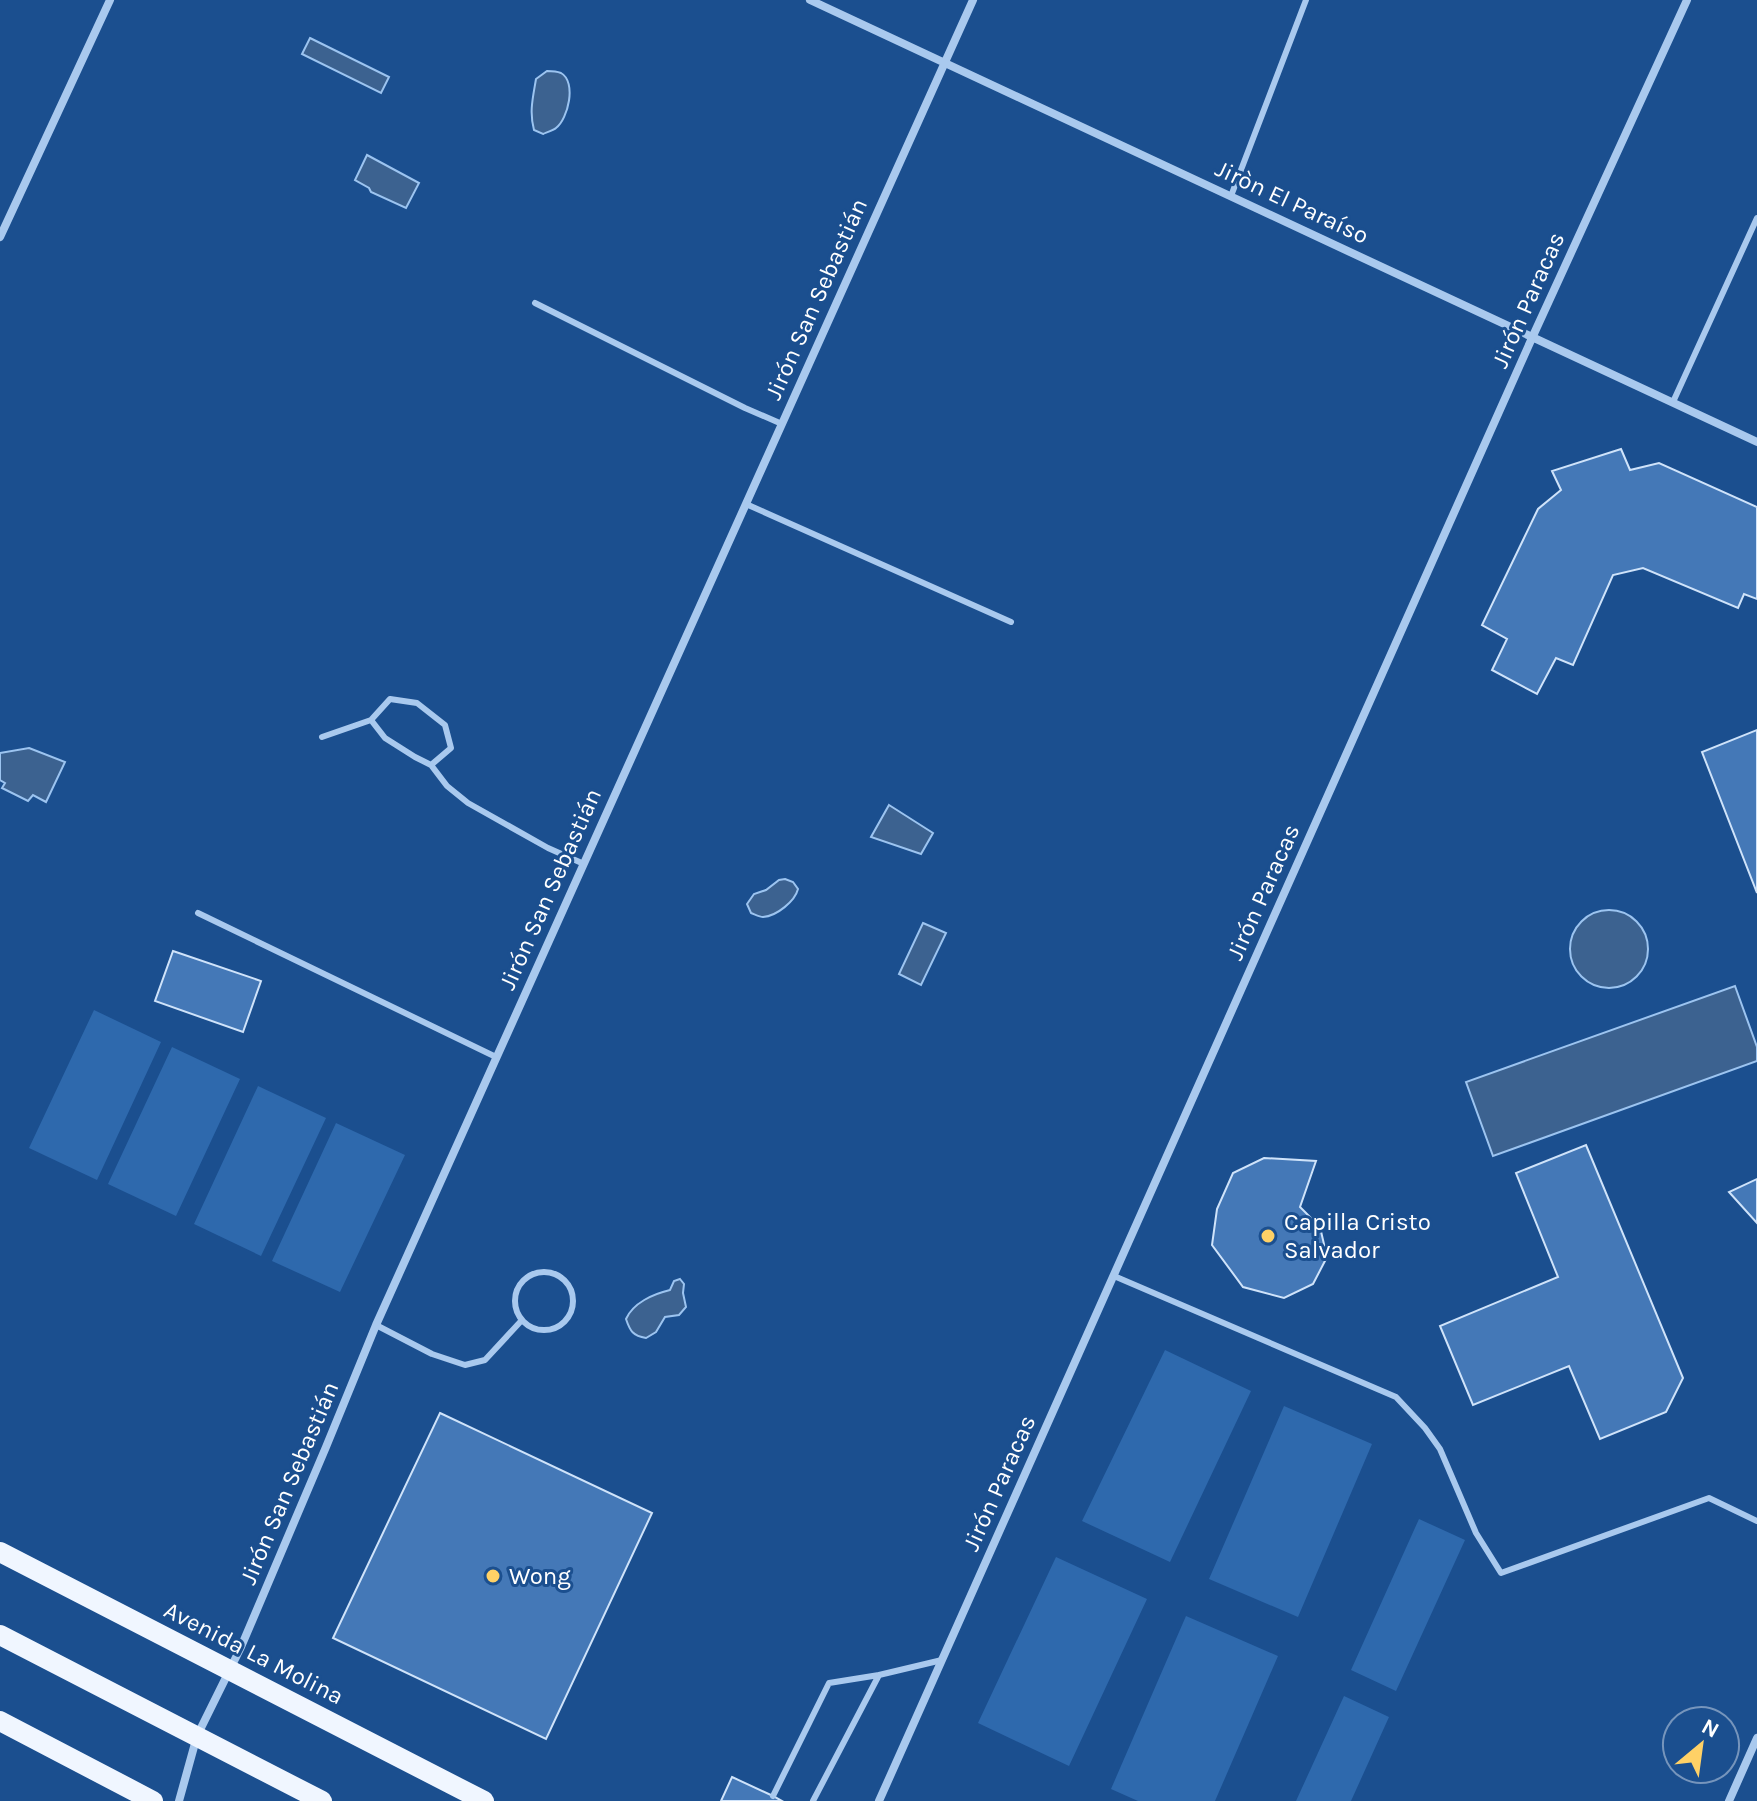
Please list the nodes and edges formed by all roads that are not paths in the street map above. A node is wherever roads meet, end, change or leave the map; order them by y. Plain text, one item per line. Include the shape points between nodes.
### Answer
1 (110, 0) edge
2 (810, 0) edge
3 (973, 0) edge
4 (1306, 0) edge
5 (1687, 0) edge
6 (945, 62) junction
7 (1231, 196) junction
8 (1757, 218) edge
9 (0, 237) edge
10 (535, 303) dead end
11 (1532, 338) junction
12 (1673, 402) junction
13 (782, 424) junction
14 (1757, 442) edge
15 (746, 504) junction
16 (1011, 622) dead end
17 (371, 720) junction
18 (322, 737) dead end
19 (431, 765) junction
20 (584, 864) junction
21 (198, 913) dead end
22 (496, 1057) junction
23 (1114, 1276) junction
24 (522, 1320) junction
25 (376, 1325) junction
26 (1757, 1521) edge
27 (0, 1552) edge
28 (0, 1635) edge
29 (942, 1660) junction
30 (230, 1670) junction
31 (879, 1675) junction
32 (0, 1721) edge
33 (197, 1736) junction
34 (1756, 1741) edge
35 (773, 1796) dead end
36 (153, 1801) edge
37 (179, 1801) edge
38 (322, 1801) edge
39 (484, 1801) edge
40 (813, 1801) edge
41 (879, 1801) edge
42 (1729, 1801) edge

1 - 9 street
2 - 6 street, Jiròn El Paraíso
3 - 6 street, Jirón San Sebastián
4 - 7 lane
5 - 11 street, Jirón Paracas
6 - 7 street, Jiròn El Paraíso
6 - 13 street, Jirón San Sebastián
7 - 11 street, Jiròn El Paraíso
8 - 12 lane
10 - 13 lane
11 - 12 street, Jiròn El Paraíso
11 - 23 street, Jirón Paracas
12 - 14 street, Jiròn El Paraíso
13 - 15 street, Jirón San Sebastián
15 - 16 lane
15 - 20 street, Jirón San Sebastián
17 - 18 lane
17 - 19 lane via 385,738
17 - 19 lane via 390,699 417,703 445,725 451,748
19 - 20 lane via 468,803
20 - 22 street, Jirón San Sebastián
21 - 22 lane
22 - 25 street, Jirón San Sebastián
23 - 26 lane via 1396,1397 1440,1449 1476,1533 1501,1573 1709,1498
23 - 29 street, Jirón Paracas
24 - 24 lane via 515,1299 525,1279 544,1271 564,1279 574,1300 565,1321 544,1330
24 - 25 lane via 485,1360 465,1365
25 - 30 street, Jirón San Sebastián
27 - 30 main road, Avenida La Molina
28 - 33 main road
29 - 31 lane
29 - 41 street, Jirón Paracas
30 - 33 street, Jirón San Sebastián
30 - 39 main road, Avenida La Molina
31 - 35 lane via 829,1683
31 - 40 lane
32 - 36 main road
33 - 37 street, Jirón San Sebastián
33 - 38 main road
34 - 42 street

